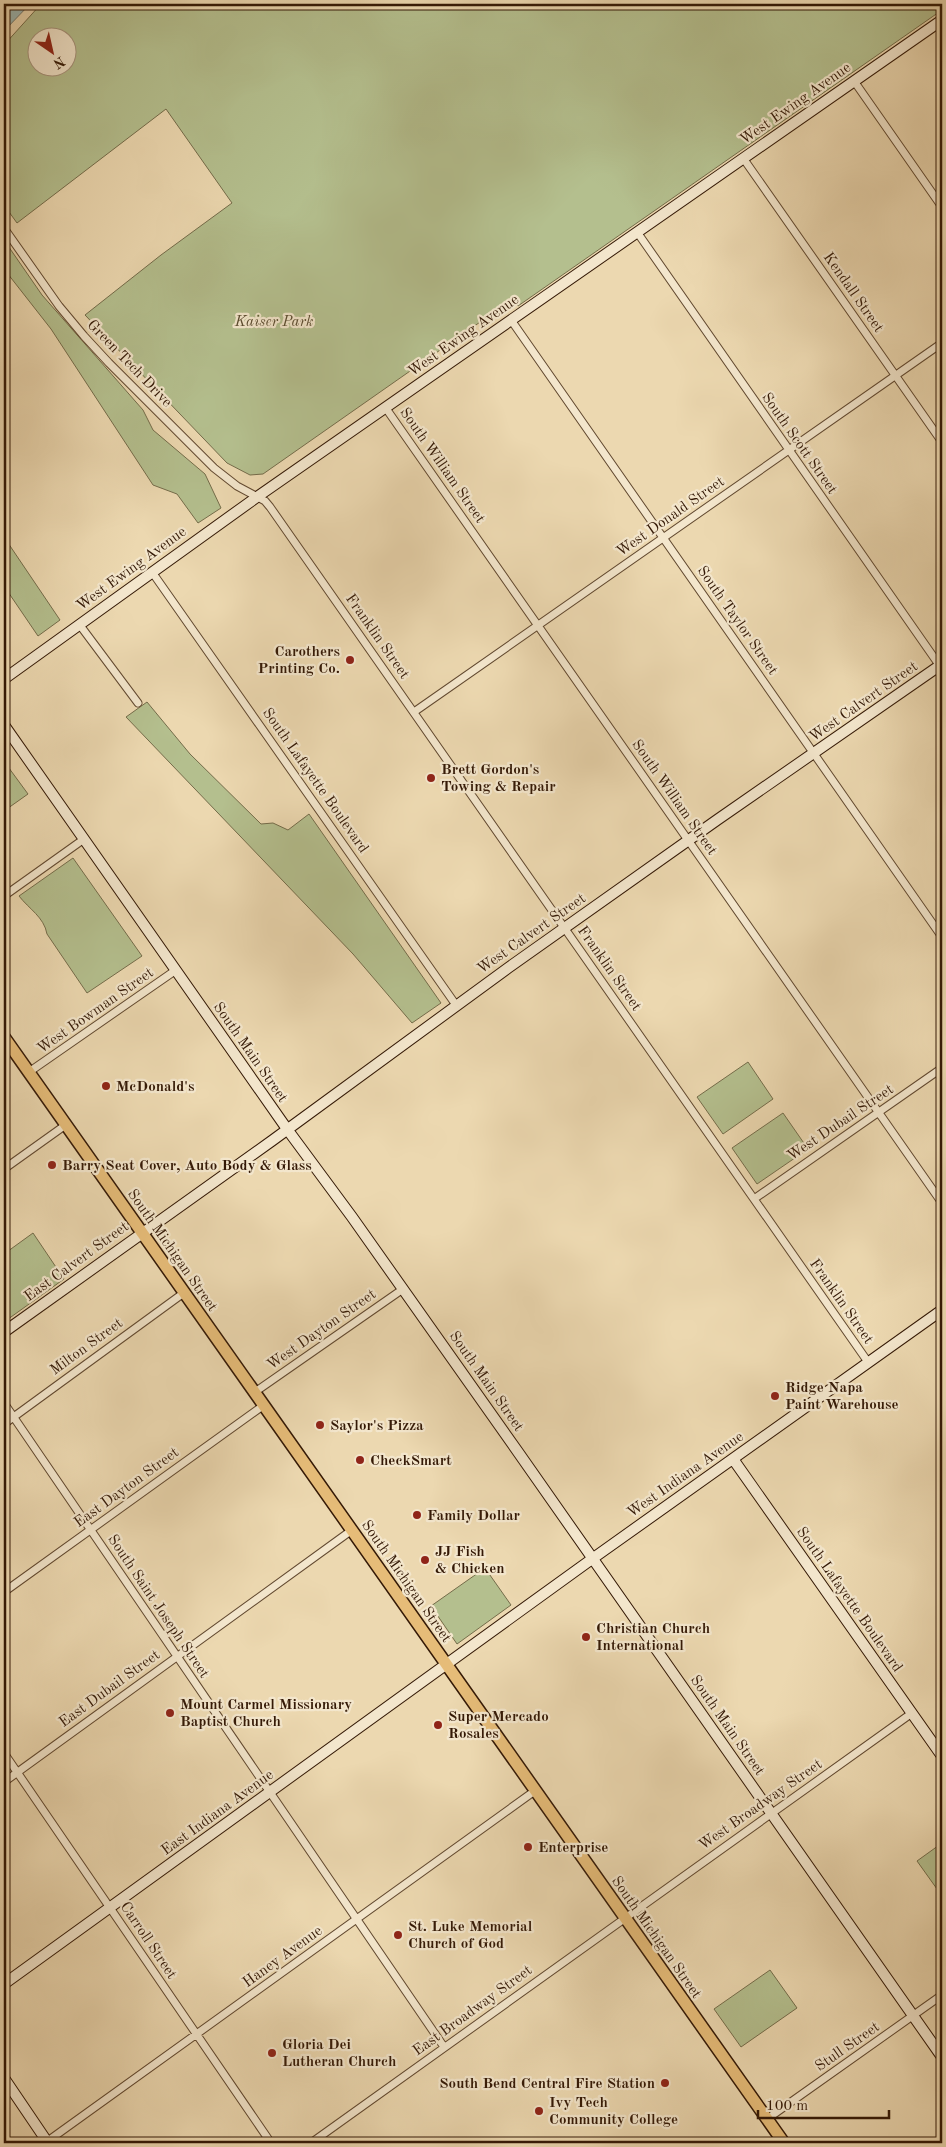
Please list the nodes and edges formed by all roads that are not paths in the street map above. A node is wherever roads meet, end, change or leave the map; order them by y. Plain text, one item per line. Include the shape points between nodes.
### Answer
1 (942, 20) edge
2 (854, 80) junction
3 (743, 158) junction
4 (942, 207) edge
5 (4, 228) edge
6 (637, 232) junction
7 (510, 320) junction
8 (942, 344) edge
9 (896, 376) junction
10 (385, 407) junction
11 (942, 442) edge
12 (788, 450) junction
13 (257, 497) junction
14 (663, 538) junction
15 (152, 572) junction
16 (79, 624) junction
17 (538, 625) junction
18 (941, 667) edge
19 (4, 679) edge
20 (138, 704) dead end
21 (414, 712) junction
22 (4, 725) edge
23 (814, 754) junction
24 (84, 839) junction
25 (689, 840) junction
26 (4, 896) edge
27 (565, 928) junction
28 (942, 937) edge
29 (176, 970) junction
30 (456, 1005) junction
31 (4, 1037) edge
32 (942, 1068) edge
33 (29, 1072) junction
34 (879, 1113) junction
35 (66, 1124) junction
36 (287, 1129) junction
37 (4, 1169) edge
38 (754, 1199) junction
39 (942, 1203) edge
40 (142, 1232) junction
41 (403, 1289) junction
42 (185, 1292) junction
43 (942, 1310) edge
44 (4, 1332) edge
45 (868, 1362) junction
46 (255, 1392) junction
47 (4, 1403) edge
48 (264, 1405) junction
49 (13, 1417) junction
50 (4, 1424) edge
51 (733, 1459) junction
52 (90, 1530) junction
53 (352, 1530) junction
54 (592, 1558) junction
55 (4, 1592) edge
56 (177, 1656) junction
57 (447, 1664) junction
58 (912, 1713) junction
59 (4, 1753) edge
60 (942, 1756) edge
61 (17, 1772) junction
62 (4, 1782) edge
63 (536, 1790) junction
64 (270, 1792) junction
65 (771, 1813) junction
66 (109, 1908) junction
67 (625, 1918) junction
68 (357, 1919) junction
69 (4, 1984) edge
70 (942, 1995) edge
71 (913, 2015) junction
72 (196, 2034) junction
73 (444, 2047) junction
74 (942, 2057) edge
75 (4, 2078) edge
76 (767, 2119) junction
77 (47, 2143) edge
78 (271, 2143) edge
79 (311, 2143) edge
80 (784, 2143) edge

1 - 2 street, West Ewing Avenue
2 - 3 street, West Ewing Avenue
2 - 4 street
3 - 6 street, West Ewing Avenue
3 - 9 street, Kendall Street
5 - 13 street, Green Tech Drive via 84,336 202,456 227,479
6 - 7 street, West Ewing Avenue
6 - 12 street, South Scott Street
7 - 10 street, West Ewing Avenue
7 - 14 street, South Taylor Street
8 - 9 street, West Donald Street
9 - 11 street, Kendall Street
9 - 12 street, West Donald Street
10 - 13 street, West Ewing Avenue
10 - 17 street, South William Street
12 - 14 street, West Donald Street
12 - 18 street, South Scott Street
13 - 15 street, West Ewing Avenue
13 - 21 street, Franklin Street via 276,514
14 - 17 street, West Donald Street
14 - 23 street, South Taylor Street
15 - 16 street, West Ewing Avenue
15 - 30 street, South Lafayette Boulevard
16 - 19 street, West Ewing Avenue
16 - 20 street
17 - 21 street, West Donald Street
17 - 25 street, South William Street
18 - 23 street, West Calvert Street
21 - 27 street, Franklin Street
22 - 24 street, South Main Street
23 - 25 street, West Calvert Street
23 - 28 street, South Taylor Street
24 - 26 street
24 - 29 street, South Main Street
25 - 27 street, West Calvert Street
25 - 34 street, South William Street
27 - 30 street, West Calvert Street
27 - 38 street, Franklin Street
29 - 33 street, West Bowman Street
29 - 36 street, South Main Street
30 - 36 street, West Calvert Street
31 - 33 main road, South Michigan Street
32 - 34 street, West Dubail Street
33 - 35 main road, South Michigan Street
34 - 38 street, West Dubail Street
34 - 39 street, South William Street
35 - 37 street
35 - 40 main road, South Michigan Street
36 - 40 street, West Calvert Street
36 - 41 street, South Main Street
38 - 45 street, Franklin Street
40 - 42 main road, South Michigan Street
40 - 44 street, East Calvert Street
41 - 46 street, West Dayton Street
41 - 54 street, South Main Street
42 - 46 main road, South Michigan Street
42 - 49 street, Milton Street
43 - 45 street, West Indiana Avenue
45 - 51 street, West Indiana Avenue
46 - 48 main road, South Michigan Street
47 - 49 street, South Saint Joseph Street
48 - 52 street, East Dayton Street
48 - 53 main road, South Michigan Street
49 - 50 street, Milton Street
49 - 52 street, South Saint Joseph Street
51 - 54 street, West Indiana Avenue
51 - 58 street, South Lafayette Boulevard
52 - 55 street, East Dayton Street
52 - 56 street, South Saint Joseph Street
53 - 56 street, East Dubail Street
53 - 57 main road, South Michigan Street
54 - 57 street, West Indiana Avenue
54 - 65 street, South Main Street
56 - 61 street, East Dubail Street
56 - 64 street, South Saint Joseph Street
57 - 63 main road, South Michigan Street
57 - 64 street, East Indiana Avenue
58 - 60 street, South Lafayette Boulevard
58 - 65 street, West Broadway Street
59 - 61 street, Carroll Street
61 - 62 street, East Dubail Street
61 - 66 street, Carroll Street
63 - 67 main road, South Michigan Street
63 - 68 street, Haney Avenue
64 - 66 street, East Indiana Avenue
64 - 68 street, South Saint Joseph Street
65 - 67 street, West Broadway Street
65 - 71 street, South Main Street
66 - 69 street, East Indiana Avenue
66 - 72 street, Carroll Street
67 - 73 street, East Broadway Street
67 - 76 main road, South Michigan Street
68 - 72 street, Haney Avenue
68 - 73 street, South Saint Joseph Street
70 - 71 street, Stull Street
71 - 74 street, South Main Street
71 - 76 street, Stull Street
72 - 77 street, Haney Avenue
72 - 78 street, Carroll Street
73 - 79 street, East Broadway Street
75 - 77 street
76 - 80 main road, South Michigan Street

